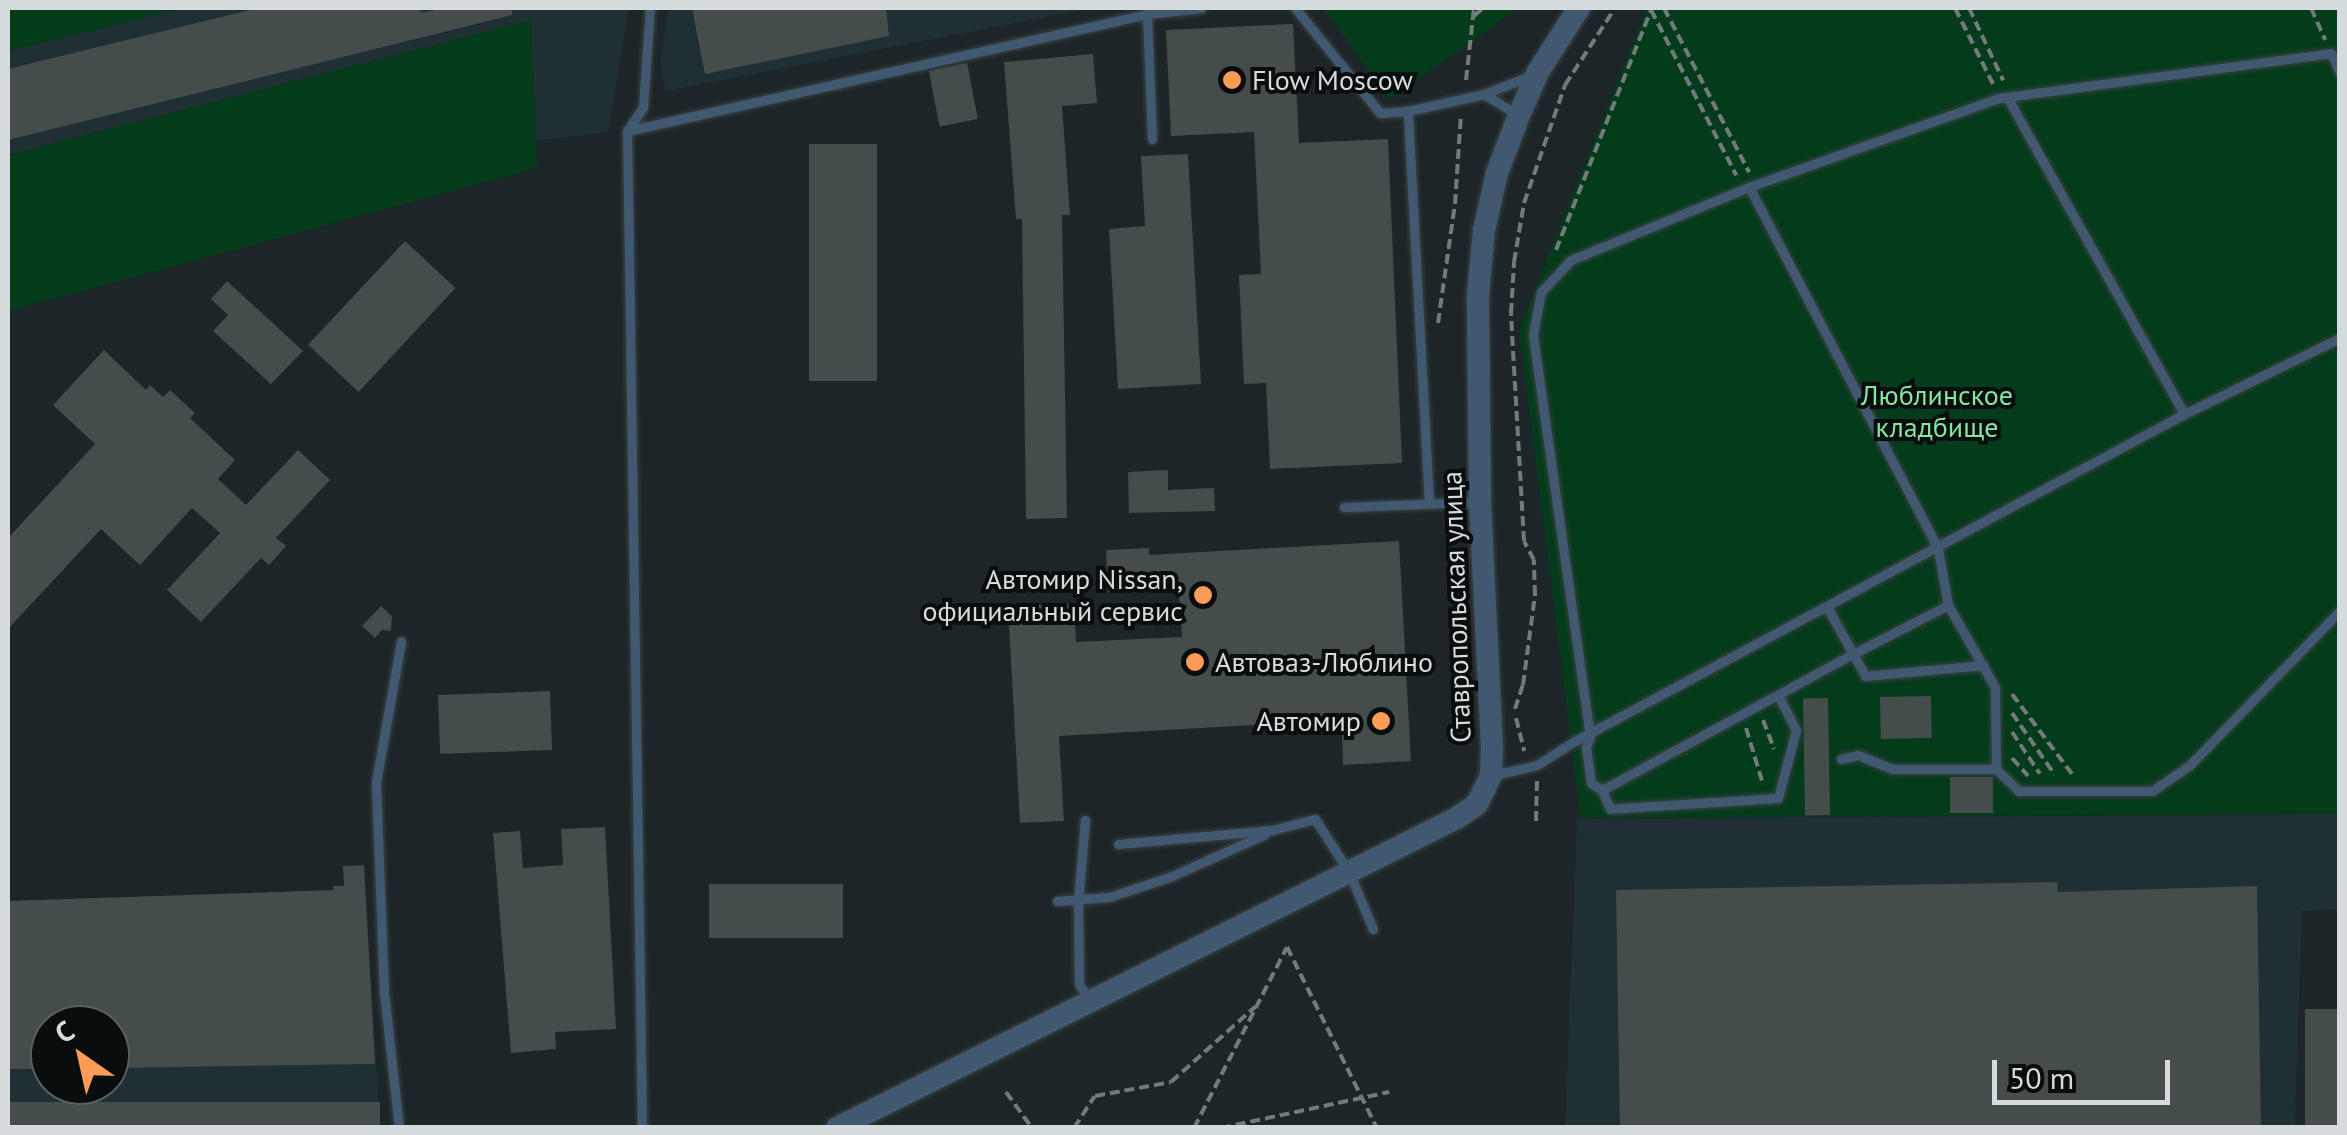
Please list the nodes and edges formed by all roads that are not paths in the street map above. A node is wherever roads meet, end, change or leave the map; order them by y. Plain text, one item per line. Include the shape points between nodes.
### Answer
1 (650, 8) edge
2 (1202, 8) edge
3 (1295, 8) edge
4 (1579, 8) edge
5 (1148, 14) junction
6 (2335, 52) edge
7 (1538, 72) junction
8 (2340, 74) edge
9 (1484, 94) junction
10 (2003, 97) junction
11 (1408, 110) junction
12 (1519, 115) junction
13 (627, 130) junction
14 (1152, 139) dead end
15 (1749, 187) junction
16 (2340, 338) edge
17 (2184, 414) junction
18 (1480, 502) junction
19 (1428, 503) junction
20 (1344, 507) dead end
21 (1938, 549) junction
22 (1948, 604) junction
23 (1827, 607) junction
24 (2340, 611) edge
25 (401, 642) dead end
26 (1853, 654) junction
27 (1983, 665) junction
28 (1778, 694) junction
29 (1590, 736) junction
30 (1841, 758) dead end
31 (1996, 769) junction
32 (1491, 775) junction
33 (1602, 790) junction
34 (1085, 820) dead end
35 (1272, 830) junction
36 (1118, 844) dead end
37 (1350, 872) junction
38 (1078, 900) junction
39 (1057, 902) dead end
40 (1373, 929) dead end
41 (1091, 1002) junction
42 (399, 1128) edge
43 (642, 1128) edge
44 (837, 1128) edge

1 - 13 lane via 643,107
2 - 5 lane
3 - 11 lane via 1380,112
4 - 7 street, Ставропольская улица
5 - 13 lane
5 - 14 lane
6 - 8 lane
6 - 10 lane
7 - 9 lane
7 - 12 street, Ставропольская улица
9 - 11 lane
9 - 12 lane
10 - 15 lane
10 - 17 lane
11 - 19 lane
12 - 18 street, Ставропольская улица via 1498,173 1479,278
13 - 43 lane
15 - 21 lane
15 - 29 lane via 1571,260 1541,292 1534,334
16 - 17 lane
17 - 21 lane
18 - 19 lane
18 - 32 street, Ставропольская улица
19 - 20 lane
21 - 22 lane
21 - 23 lane
22 - 26 lane
22 - 27 lane
23 - 26 lane
23 - 29 lane
24 - 31 lane via 2190,764 2152,791 2019,791
25 - 42 lane via 376,782 384,994
26 - 27 lane via 1865,676
26 - 28 lane
27 - 31 lane via 1996,686
28 - 33 lane
28 - 33 lane via 1796,730 1778,798 1610,809
29 - 32 lane via 1522,772
29 - 33 lane via 1590,782
30 - 31 lane via 1858,756 1893,769
32 - 37 street, Ставропольская улица via 1477,804 1457,818
34 - 38 lane
35 - 36 lane
35 - 37 lane via 1315,819
35 - 38 lane via 1172,876
37 - 40 lane
37 - 41 street, Ставропольская улица
38 - 39 lane
38 - 41 lane via 1079,984
41 - 44 street, Ставропольская улица

